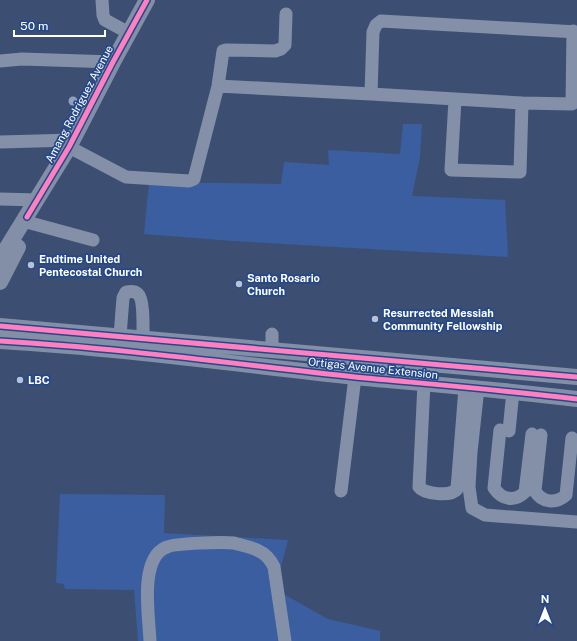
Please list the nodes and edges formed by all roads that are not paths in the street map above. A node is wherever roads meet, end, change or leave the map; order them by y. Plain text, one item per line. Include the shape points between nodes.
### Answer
1 (102, 0) edge
2 (147, 0) edge
3 (286, 14) dead end
4 (575, 32) edge
5 (129, 33) junction
6 (0, 61) edge
7 (113, 62) junction
8 (218, 86) junction
9 (370, 94) junction
10 (455, 99) junction
11 (522, 103) junction
12 (0, 142) edge
13 (71, 143) junction
14 (0, 199) edge
15 (38, 200) junction
16 (25, 220) junction
17 (93, 240) dead end
18 (0, 259) edge
19 (0, 282) edge
20 (0, 326) edge
21 (272, 334) dead end
22 (120, 336) junction
23 (143, 338) junction
24 (0, 341) edge
25 (272, 350) junction
26 (355, 377) junction
27 (577, 377) edge
28 (424, 383) junction
29 (472, 388) junction
30 (513, 391) junction
31 (577, 399) edge
32 (572, 438) dead end
33 (341, 490) dead end
34 (577, 522) edge
35 (150, 641) edge
36 (285, 641) edge

1 - 5 street via 105,20
2 - 5 main road, Amang Rodriguez Avenue
3 - 8 street via 285,45 275,51 223,51
4 - 9 street via 382,21 376,25 374,32
4 - 11 street via 572,104
5 - 7 main road, Amang Rodriguez Avenue
6 - 7 street via 22,59
7 - 13 main road, Amang Rodriguez Avenue
8 - 9 street
8 - 13 street via 194,179 189,181 126,177
9 - 10 street
10 - 11 street
10 - 11 street via 451,170 520,172
12 - 13 street
13 - 15 main road, Amang Rodriguez Avenue
14 - 15 street
15 - 16 main road, Amang Rodriguez Avenue
16 - 17 street
16 - 18 main road, Amang Rodriguez Avenue
16 - 19 main road, Amang Rodriguez Avenue via 16,250
20 - 22 main road, Ortigas Avenue Extension
21 - 25 street
22 - 23 main road, Ortigas Avenue Extension
22 - 23 street via 123,298 126,292 132,291 137,292 142,298
23 - 25 main road, Ortigas Avenue Extension
24 - 26 main road, Ortigas Avenue Extension via 122,350
25 - 27 main road, Ortigas Avenue Extension
26 - 28 main road, Ortigas Avenue Extension
26 - 33 street
28 - 29 main road, Ortigas Avenue Extension
28 - 29 street via 419,486 425,492 450,494 456,489
29 - 30 main road, Ortigas Avenue Extension
29 - 34 street via 469,486 472,508 485,516
30 - 31 main road, Ortigas Avenue Extension
30 - 32 street via 494,488 500,495 509,499 525,492 537,434 536,491 541,498 550,501 559,500 566,495
35 - 36 street via 149,572 160,551 167,546 183,544 233,543 258,550 271,560 278,588

